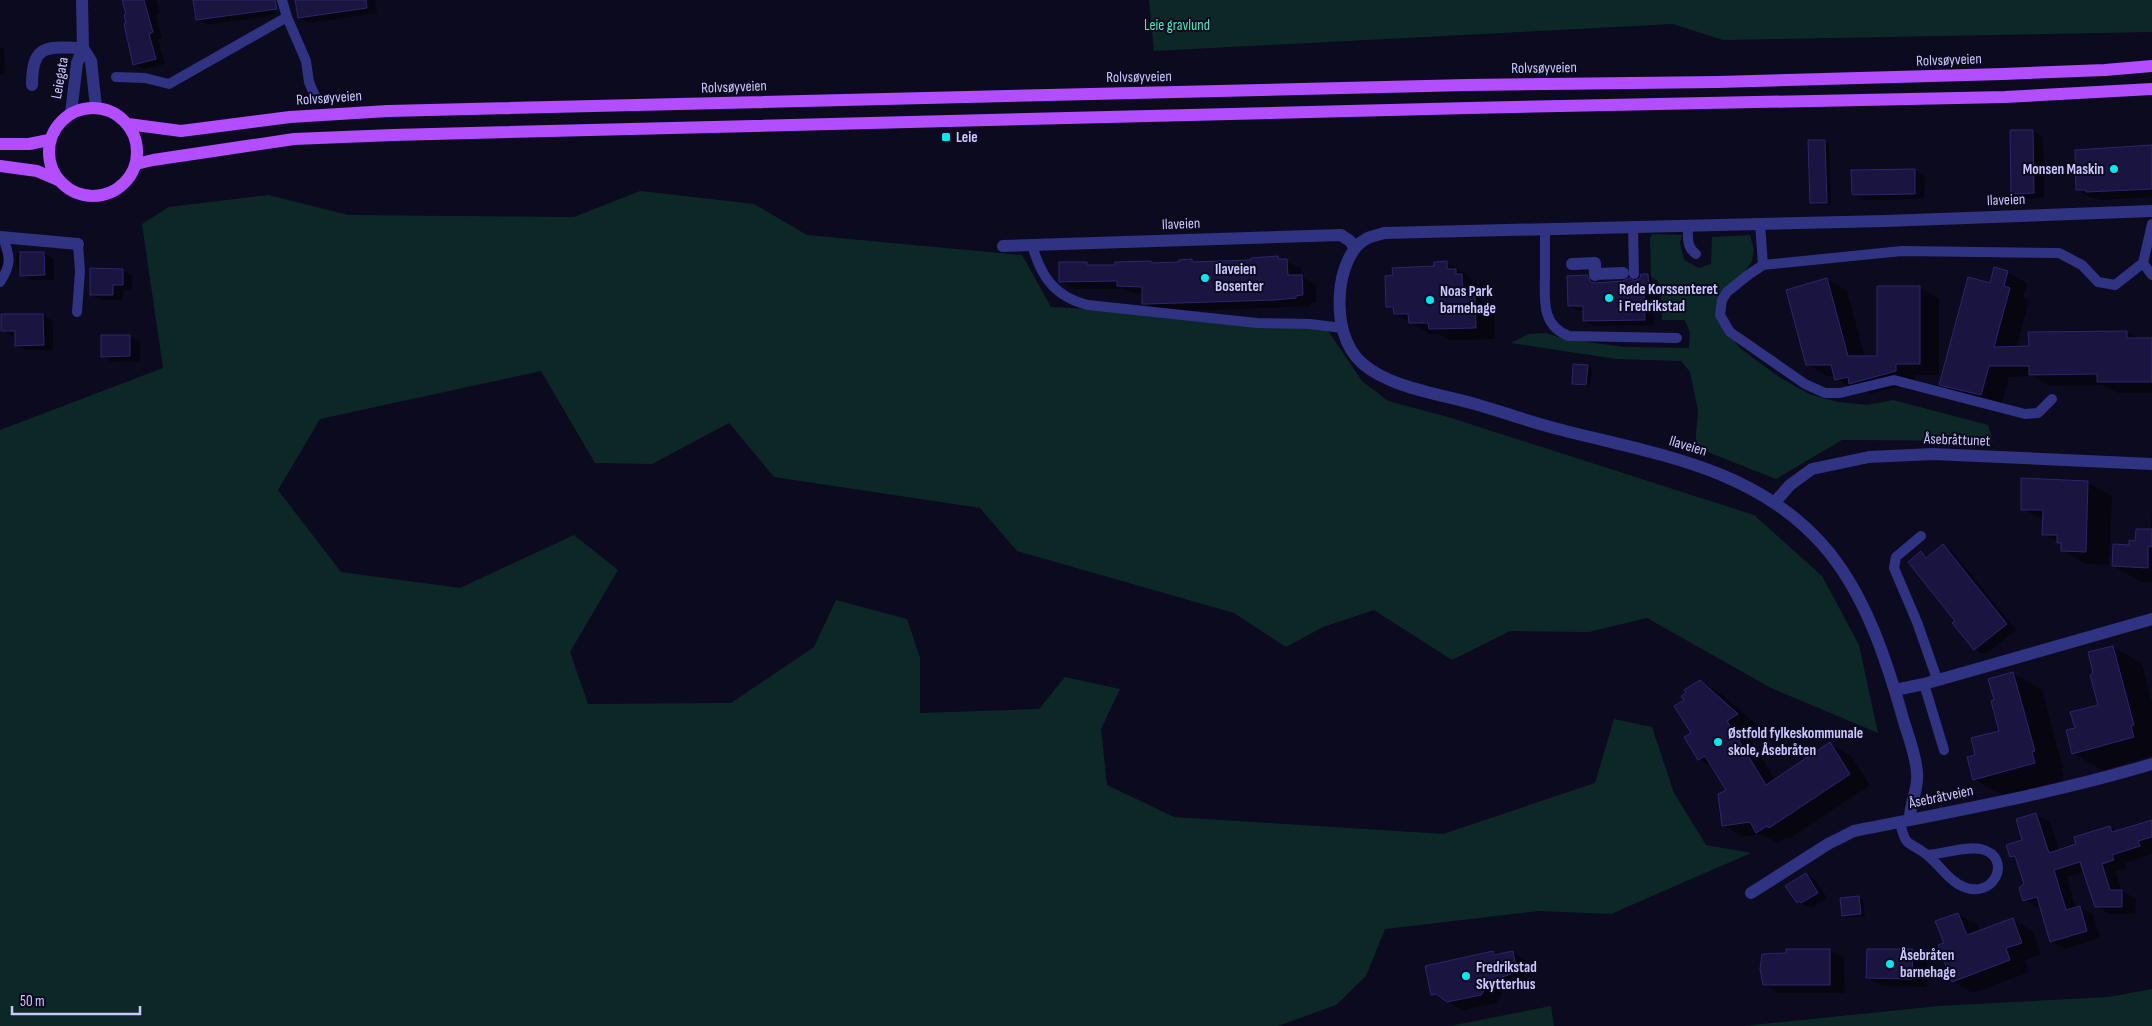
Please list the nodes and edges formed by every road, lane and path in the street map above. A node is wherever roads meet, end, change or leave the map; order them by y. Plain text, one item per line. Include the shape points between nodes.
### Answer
1 (82, 0) edge
2 (282, 0) edge
3 (287, 17) junction
4 (83, 48) junction
5 (2152, 66) edge
6 (116, 77) dead end
7 (32, 85) dead end
8 (2152, 89) edge
9 (316, 96) dead end
10 (96, 107) junction
11 (71, 113) junction
12 (128, 124) junction
13 (49, 140) junction
14 (0, 144) edge
15 (136, 164) junction
16 (0, 166) edge
17 (58, 180) junction
18 (2152, 211) edge
19 (1760, 223) junction
20 (2152, 224) edge
21 (1688, 225) junction
22 (1633, 226) junction
23 (1545, 229) junction
24 (1, 237) edge
25 (78, 244) joint
26 (1032, 245) junction
27 (1003, 246) dead end
28 (1355, 248) junction
29 (1696, 254) dead end
30 (2144, 263) junction
31 (1572, 264) dead end
32 (1763, 265) junction
33 (1629, 274) joint
34 (2152, 275) edge
35 (0, 282) edge
36 (77, 312) dead end
37 (1342, 328) junction
38 (1677, 338) dead end
39 (2052, 399) dead end
40 (2152, 464) edge
41 (1775, 502) junction
42 (1921, 536) dead end
43 (2152, 619) edge
44 (1937, 679) junction
45 (1924, 684) junction
46 (1895, 690) junction
47 (1944, 750) dead end
48 (2152, 764) edge
49 (1905, 821) junction
50 (1927, 855) junction
51 (1751, 893) dead end

1 - 4 street, Leiegata
2 - 3 lane
3 - 6 lane via 169,84 145,78
3 - 9 lane
4 - 7 street via 48,48 40,52 34,59
4 - 10 street, Leiegata via 91,62
4 - 11 street, Leiegata via 77,63
5 - 12 main road, Rolvsøyveien via 2022,74 1718,82 388,111 290,117 181,131
8 - 15 main road via 2005,98 1479,107 393,135 294,139
10 - 11 main road
10 - 12 main road via 114,113
11 - 13 main road via 57,124
12 - 15 main road via 137,144
13 - 14 main road
13 - 17 main road via 51,168
15 - 17 main road via 128,179 116,190 102,196 85,196
16 - 17 main road via 37,171
18 - 19 street, Ilaveien
19 - 21 street, Ilaveien
19 - 32 lane
20 - 30 lane
21 - 22 street, Ilaveien
21 - 29 lane via 1690,250
22 - 23 street, Ilaveien
22 - 33 lane
23 - 28 street, Ilaveien via 1384,233 1366,239
23 - 38 lane via 1545,305 1553,325 1560,332 1569,336
24 - 25 street
24 - 35 lane via 9,256 8,270
25 - 36 lane
26 - 27 street, Ilaveien
26 - 28 street, Ilaveien via 1341,235
26 - 37 lane via 1052,287 1072,301 1257,323
28 - 37 street, Ilaveien via 1341,282 1339,306
30 - 32 lane via 2115,285 2098,282 2082,265 2059,253 1902,251
30 - 34 lane
31 - 33 street via 1595,263 1595,274
32 - 39 lane via 1727,292 1720,315 1730,332 1805,384 1825,393 1840,393 1894,380 2024,414 2038,413
37 - 41 street, Ilaveien via 1356,357 1391,380 1557,429 1691,462
40 - 41 street, Åsebråttunet via 1932,454 1869,457 1812,469 1790,485
41 - 46 street, Ilaveien via 1807,529 1838,564 1867,618
42 - 44 lane via 1896,557 1894,568
43 - 44 street
44 - 45 street
45 - 46 street
45 - 47 lane
46 - 49 street, Ilaveien via 1918,774 1915,795
48 - 49 street, Åsebråtveien via 2042,792
49 - 50 lane via 1903,837
49 - 51 street, Åsebråtveien via 1854,831
50 - 50 lane via 1949,877 1968,888 1990,885 1998,872 1992,855 1980,849

